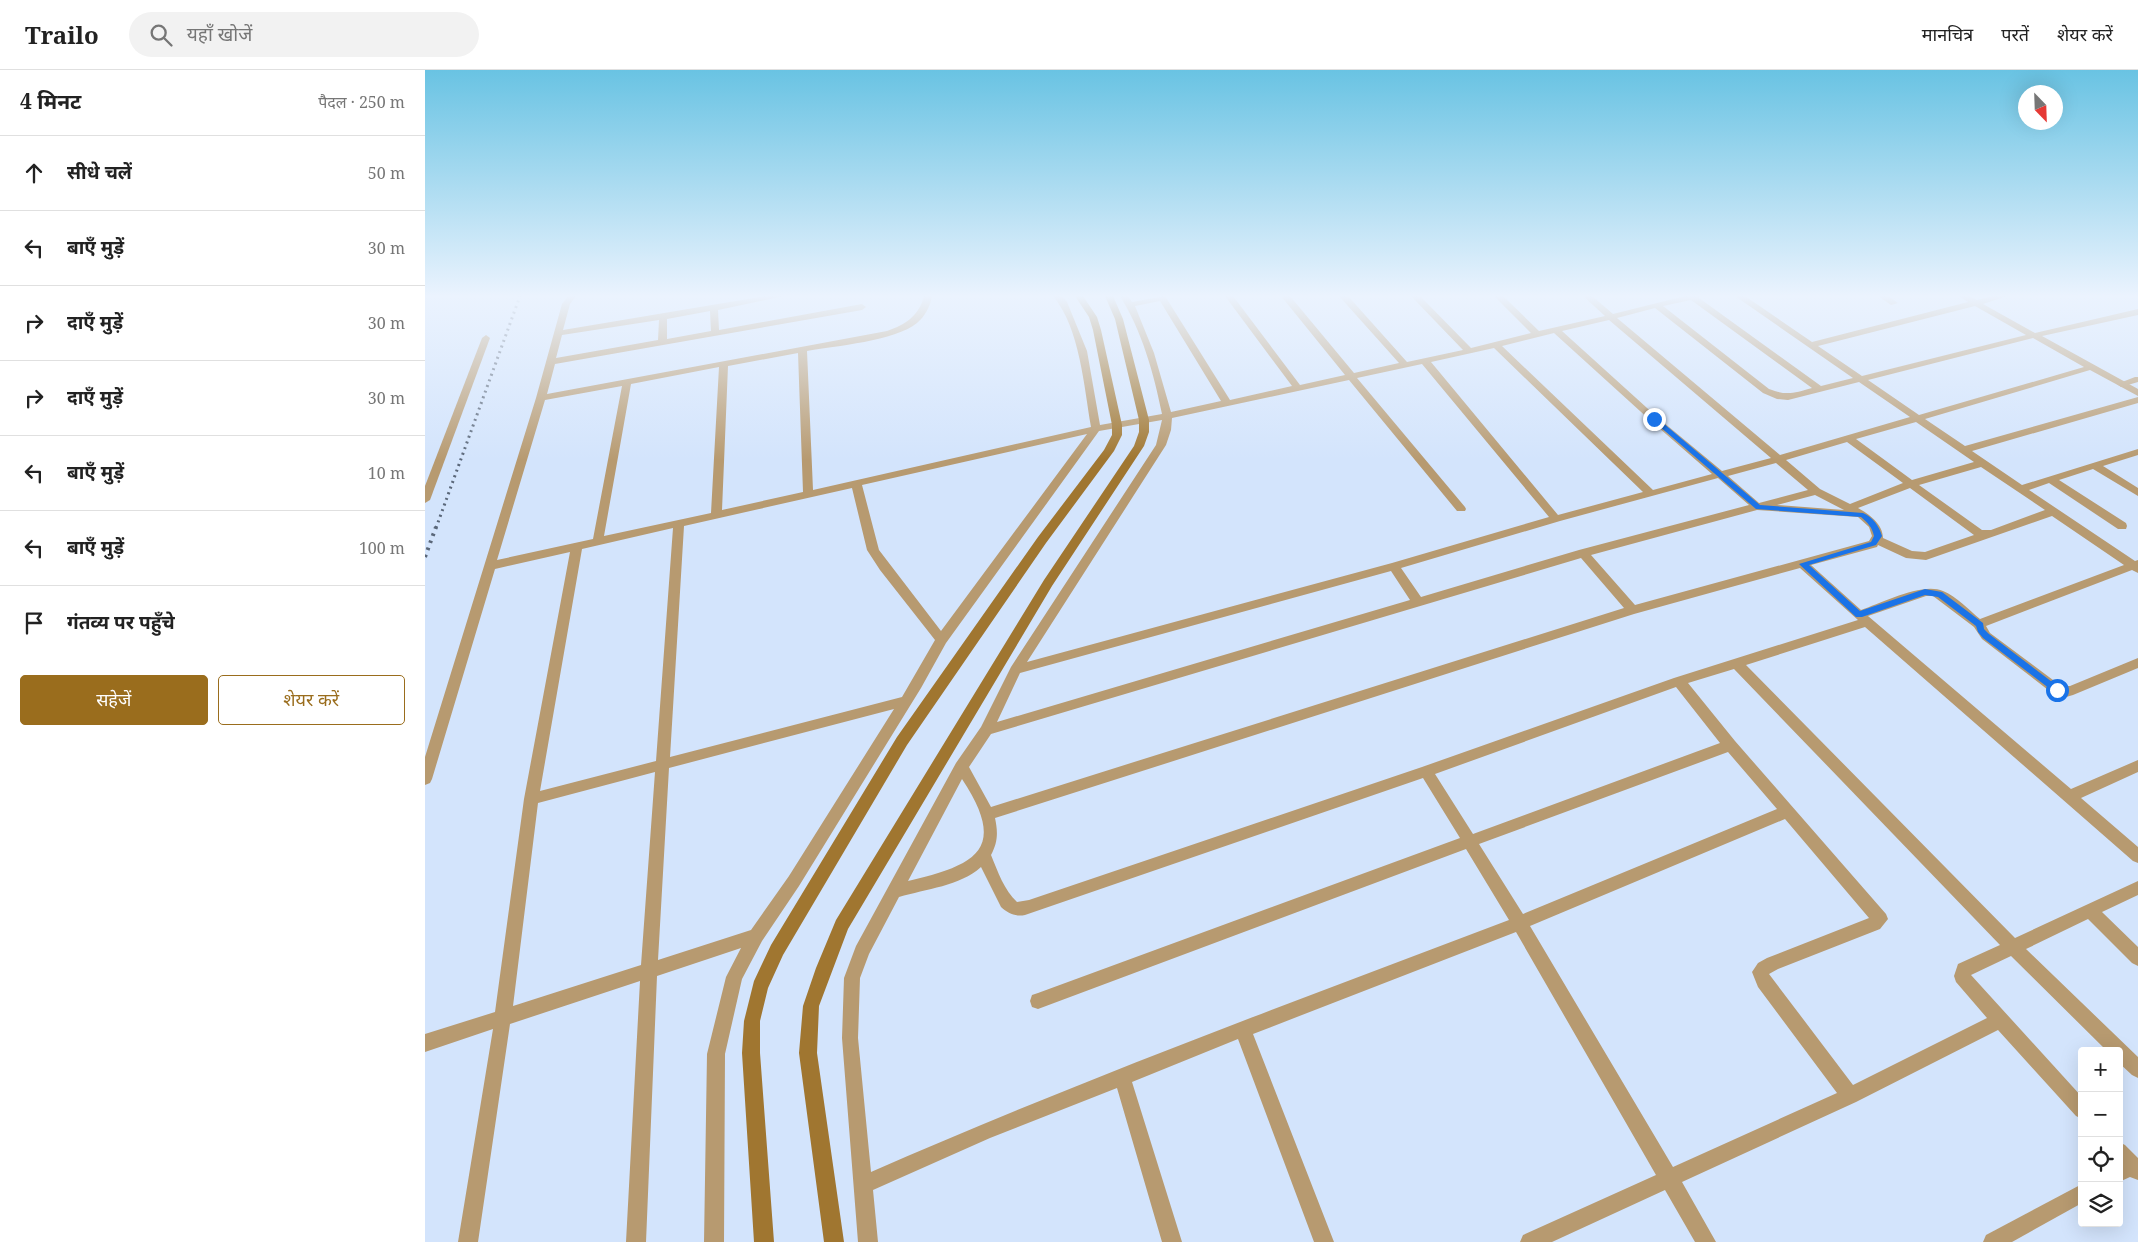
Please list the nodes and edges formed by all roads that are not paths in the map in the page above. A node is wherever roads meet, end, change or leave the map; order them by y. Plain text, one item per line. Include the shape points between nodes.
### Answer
1 (481, 351) edge
2 (555, 351) edge
3 (614, 351) edge
4 (793, 351) edge
5 (802, 351) edge
6 (1083, 351) edge
7 (1101, 351) edge
8 (1127, 351) edge
9 (1147, 351) edge
10 (1194, 351) edge
11 (1270, 351) edge
12 (1331, 351) edge
13 (1392, 351) edge
14 (1469, 351) edge
15 (1502, 351) edge
16 (1579, 351) edge
17 (1652, 351) edge
18 (1715, 351) edge
19 (1767, 351) edge
20 (1819, 351) edge
21 (1974, 351) edge
22 (2063, 351) edge
23 (1425, 360) junction
24 (551, 362) junction
25 (724, 364) junction
26 (1405, 365) junction
27 (2092, 367) junction
28 (1353, 376) junction
29 (2138, 379) edge
30 (1860, 380) junction
31 (627, 382) junction
32 (2121, 384) junction
33 (1298, 388) junction
34 (1820, 390) junction
35 (2138, 393) edge
36 (541, 398) junction
37 (2138, 400) edge
38 (1227, 403) junction
39 (1167, 416) junction
40 (1917, 417) junction
41 (1144, 420) junction
42 (1117, 425) junction
43 (1097, 429) junction
44 (1848, 438) junction
45 (1963, 450) junction
46 (2138, 453) edge
47 (1778, 459) junction
48 (1982, 463) junction
49 (2095, 466) junction
50 (1720, 474) junction
51 (2051, 480) junction
52 (856, 484) junction
53 (1911, 484) junction
54 (2021, 489) junction
55 (1816, 491) junction
56 (2138, 493) edge
57 (808, 494) junction
58 (1651, 494) junction
59 (425, 500) edge
60 (1758, 507) junction
61 (1849, 508) junction
62 (1461, 509) dead end
63 (2054, 511) junction
64 (716, 514) junction
65 (1863, 515) junction
66 (1556, 519) junction
67 (679, 523) junction
68 (2122, 526) dead end
69 (1987, 535) junction
70 (1876, 540) junction
71 (599, 541) junction
72 (577, 545) junction
73 (1583, 553) junction
74 (1803, 564) junction
75 (490, 566) junction
76 (1394, 566) junction
77 (2136, 567) edge
78 (1418, 602) junction
79 (1632, 610) junction
80 (1863, 619) junction
81 (1980, 625) junction
82 (941, 640) junction
83 (1735, 663) junction
84 (2138, 664) edge
85 (1015, 670) junction
86 (1679, 681) junction
87 (905, 701) junction
88 (986, 730) junction
89 (1730, 745) junction
90 (663, 764) junction
91 (2138, 766) edge
92 (961, 767) junction
93 (1426, 771) junction
94 (425, 779) edge
95 (2068, 797) junction
96 (531, 798) junction
97 (1788, 812) junction
98 (987, 814) junction
99 (1471, 842) junction
100 (984, 856) junction
101 (2138, 856) edge
102 (2138, 888) edge
103 (894, 891) junction
104 (2091, 912) junction
105 (1520, 923) junction
106 (756, 936) junction
107 (2013, 947) junction
108 (2138, 958) edge
109 (649, 971) junction
110 (1038, 1001) dead end
111 (503, 1018) junction
112 (2000, 1020) junction
113 (1243, 1029) junction
114 (425, 1043) edge
115 (2138, 1069) edge
116 (1122, 1077) junction
117 (1850, 1096) junction
118 (2078, 1106) edge
119 (2123, 1158) edge
120 (2130, 1170) edge
121 (1668, 1180) junction
122 (863, 1185) junction
123 (2078, 1195) edge
124 (468, 1242) edge
125 (636, 1242) edge
126 (714, 1242) edge
127 (764, 1242) edge
128 (834, 1242) edge
129 (868, 1242) edge
130 (1172, 1242) edge
131 (1324, 1242) edge
132 (1530, 1242) edge
133 (1706, 1242) edge
134 (1993, 1242) edge

1 - 59 street
2 - 24 street
3 - 24 street
4 - 25 street
5 - 57 street
6 - 43 street
7 - 42 street
8 - 41 street
9 - 39 street
10 - 38 street
11 - 33 street
12 - 28 street
13 - 26 street
14 - 23 street
15 - 58 street
16 - 50 street
17 - 47 street
18 - 34 street via 1773,395 1788,397
19 - 34 street
20 - 30 street
21 - 30 street
22 - 27 street
23 - 26 street
23 - 66 street
24 - 36 street
25 - 31 street
25 - 64 street
26 - 28 street
27 - 32 street
27 - 40 street
28 - 33 street
28 - 62 street
29 - 32 lane
30 - 34 street
30 - 40 street
31 - 36 street
31 - 71 street
32 - 35 street
33 - 38 street
36 - 75 street
37 - 45 street
38 - 39 street
39 - 41 street
39 - 85 street via 1161,445
40 - 44 street
40 - 45 street
41 - 42 street
41 - 128 street via 1139,446 1043,591 842,925 823,968 811,1006 808,1053
42 - 43 street
42 - 127 street via 1117,434 1109,451 1042,540 902,741 777,950 761,987 752,1021 751,1053
43 - 52 street
43 - 82 street
44 - 47 street
44 - 53 street
45 - 48 street
46 - 49 street
47 - 50 street
47 - 55 street
48 - 53 street
48 - 54 street
49 - 51 street
49 - 56 street
50 - 58 street
50 - 60 street
51 - 54 street
51 - 68 street
52 - 57 street
52 - 82 street via 873,550
53 - 61 street
53 - 69 street via 1972,530
54 - 63 street
55 - 60 street
55 - 61 street
57 - 64 street
58 - 66 street
60 - 65 street
60 - 73 street
61 - 65 street
63 - 69 street
63 - 77 street
64 - 67 street
65 - 70 street via 1876,529
66 - 76 street
67 - 71 street
67 - 90 street
69 - 70 street via 1926,556 1910,555
70 - 74 street via 1873,544
71 - 72 street
72 - 75 street
72 - 96 street
73 - 78 street
73 - 79 street
74 - 79 street
74 - 80 street
75 - 94 street
76 - 78 street
76 - 85 street
77 - 81 street
78 - 88 street
79 - 98 street
80 - 81 street via 1925,592 1933,592
80 - 83 street
80 - 95 street
81 - 84 street via 1986,636 2057,690 2073,690
82 - 87 street
83 - 86 street
83 - 107 street
85 - 88 street
86 - 89 street
86 - 93 street
87 - 90 street
87 - 106 street via 794,881
88 - 92 street
89 - 97 street
89 - 99 street
90 - 96 street
90 - 109 street
91 - 95 street
92 - 98 street via 979,792
92 - 103 street
93 - 99 street
93 - 100 street via 1029,907 1016,909 1009,905 1002,897
95 - 101 street
96 - 111 street
97 - 105 street
97 - 117 street via 1879,919 1874,924 1773,963 1760,972 1763,981
98 - 100 street via 990,844
99 - 105 street
99 - 110 street
100 - 103 street via 953,875
102 - 104 street
103 - 122 street via 862,951 852,978 850,1038
104 - 107 street
104 - 108 street
105 - 113 street
105 - 121 street
106 - 109 street
106 - 126 street via 734,977 716,1054
107 - 112 street via 1964,970 1962,976
107 - 115 street
109 - 111 street
109 - 125 street
111 - 114 street
111 - 124 street
112 - 117 street
112 - 118 street
113 - 116 street
113 - 131 street
116 - 122 street via 986,1131
116 - 130 street
117 - 121 street
119 - 120 street
121 - 132 street
121 - 133 street
122 - 129 street
123 - 134 street

